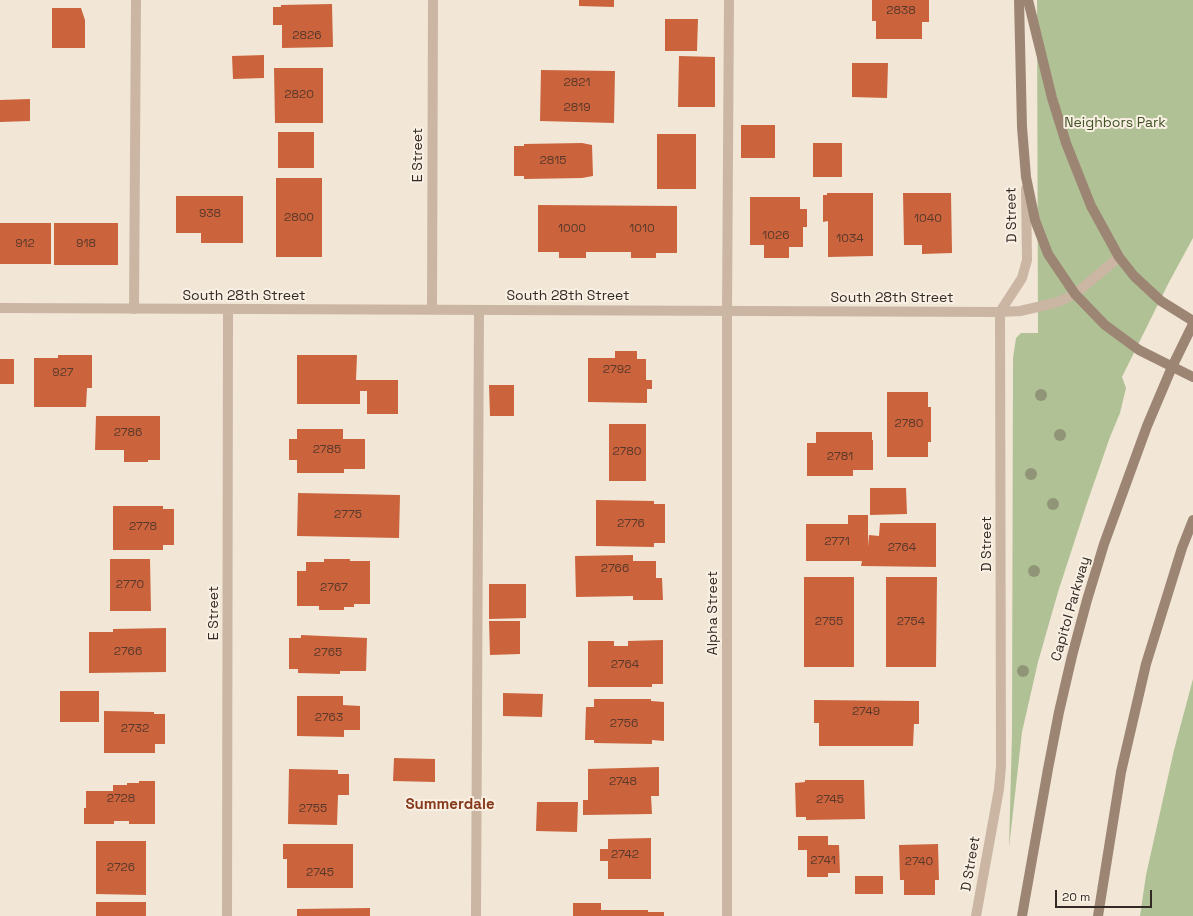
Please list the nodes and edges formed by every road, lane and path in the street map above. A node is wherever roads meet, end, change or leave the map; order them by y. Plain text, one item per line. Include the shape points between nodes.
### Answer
1 (136, 0) edge
2 (433, 0) edge
3 (729, 0) edge
4 (1019, 0) edge
5 (1028, 0) edge
6 (1026, 177) junction
7 (1119, 257) junction
8 (1075, 294) junction
9 (0, 308) edge
10 (134, 309) junction
11 (228, 310) junction
12 (432, 310) junction
13 (479, 310) junction
14 (727, 311) junction
15 (1000, 312) junction
16 (1193, 321) edge
17 (1193, 324) edge
18 (1172, 367) junction
19 (1193, 377) edge
20 (1193, 520) edge
21 (227, 916) edge
22 (476, 916) edge
23 (727, 916) edge
24 (976, 916) edge
25 (1022, 916) edge
26 (1098, 916) edge

1 - 10 street
2 - 12 street, E Street
3 - 14 street, Alpha Street
4 - 6 main road, D Street via 1022,127
5 - 7 main road via 1066,144 1091,206
6 - 8 main road, D Street via 1042,242 1054,265
6 - 15 street, D Street via 1027,260 1022,278
7 - 8 street, South 28th Street
7 - 16 main road via 1161,302
8 - 15 street, South 28th Street via 1042,306
8 - 18 main road, D Street via 1105,325 1133,346
9 - 10 street, South 28th Street
10 - 11 street, South 28th Street
11 - 12 street, South 28th Street
11 - 21 street, E Street
12 - 13 street, South 28th Street
13 - 14 street, South 28th Street
13 - 22 street
14 - 15 street, South 28th Street
14 - 23 street, Alpha Street
15 - 24 street, D Street via 1001,766
17 - 18 main road, Capitol Parkway
18 - 19 main road, D Street
18 - 25 main road, Capitol Parkway via 1147,426 1104,544 1083,614 1059,712
20 - 26 main road via 1146,664 1122,772

